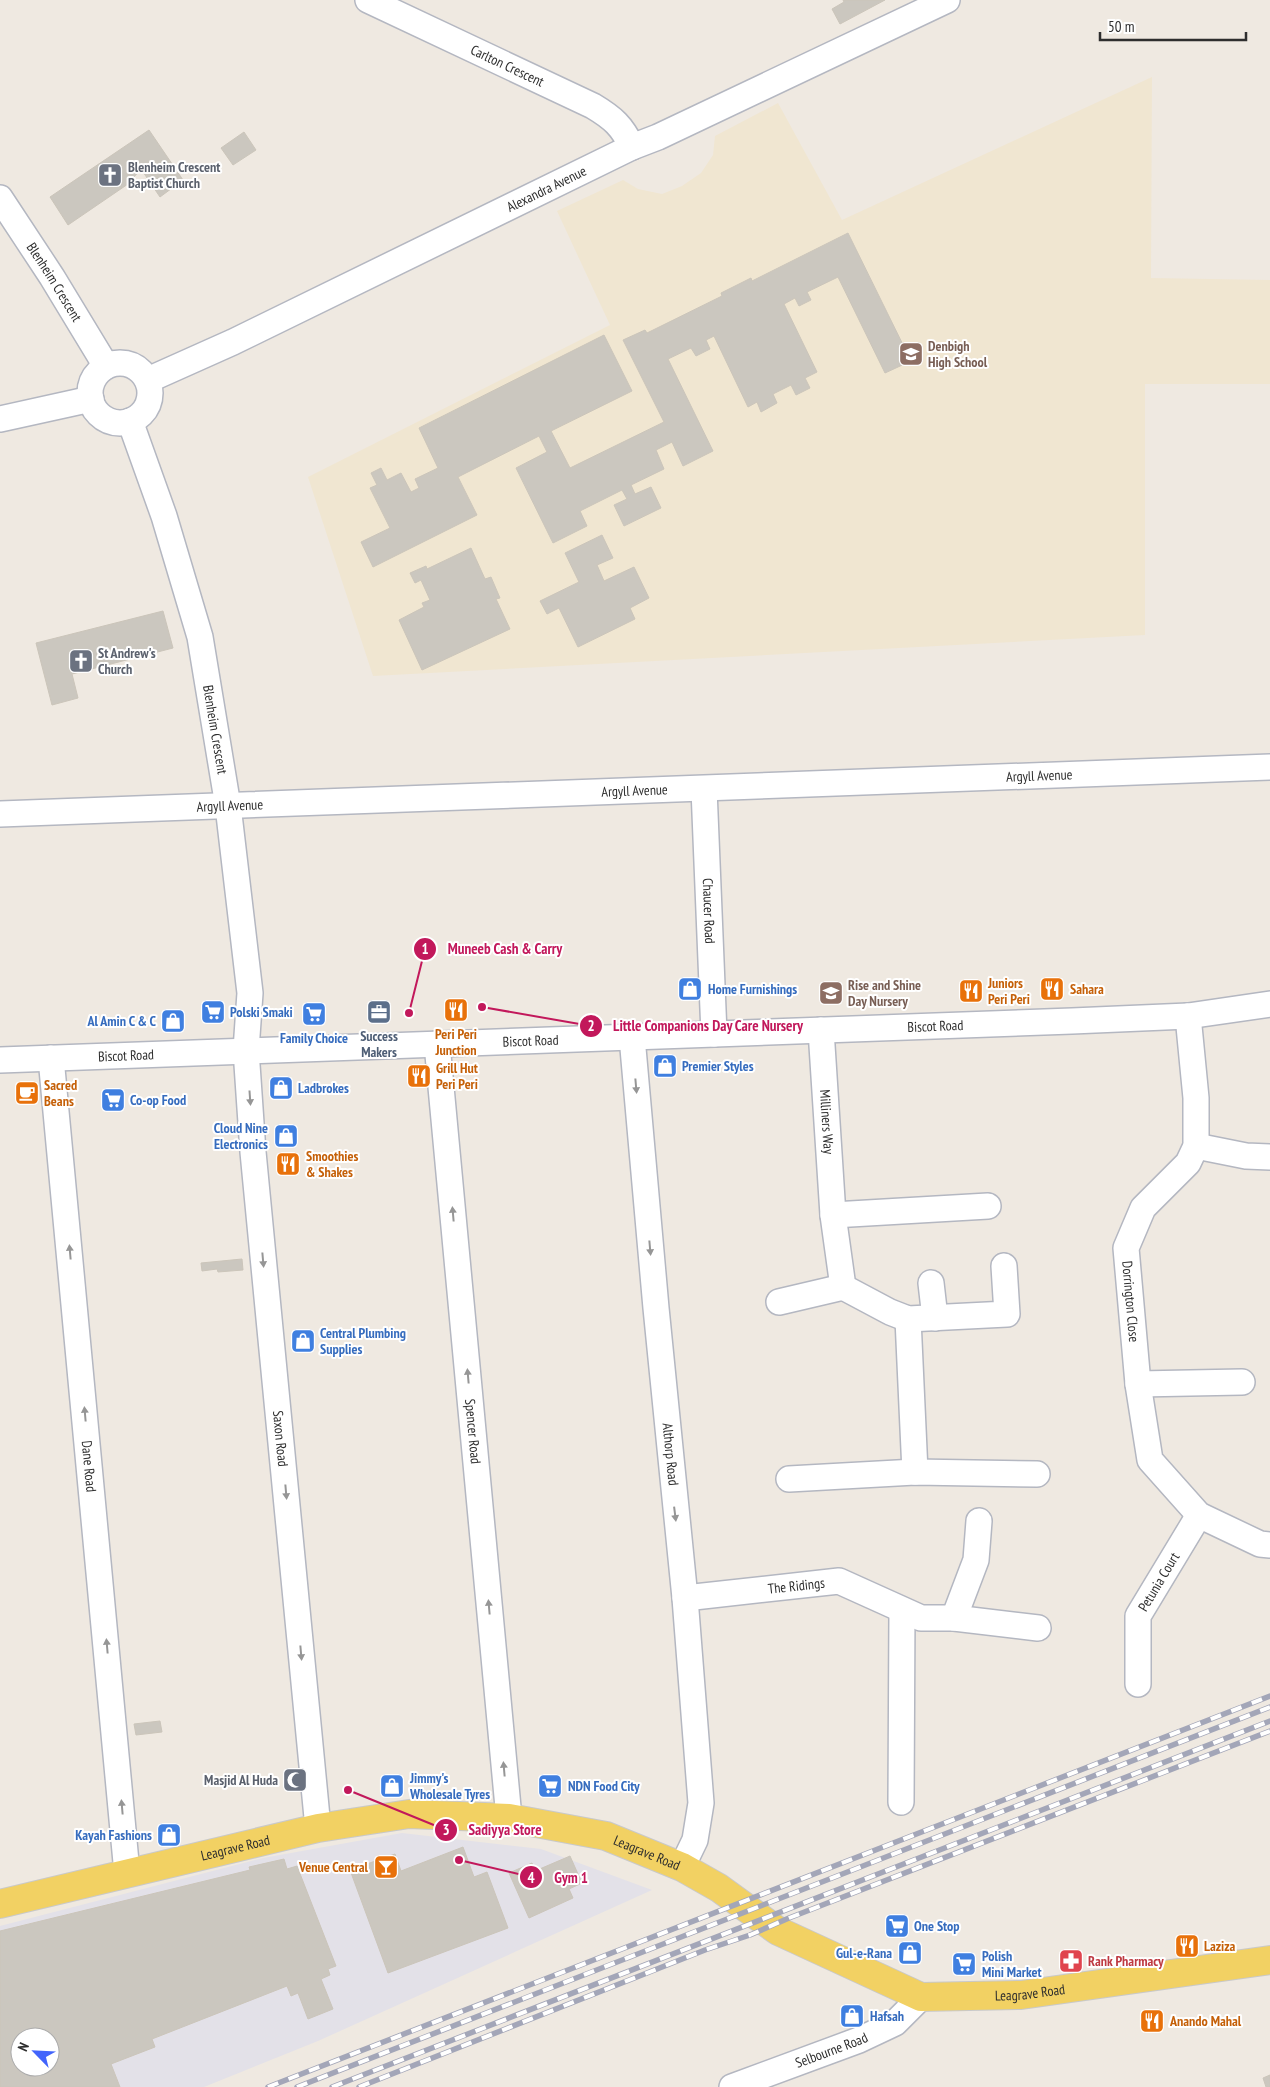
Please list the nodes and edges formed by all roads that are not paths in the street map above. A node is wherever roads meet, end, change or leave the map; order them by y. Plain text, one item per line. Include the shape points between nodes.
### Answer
1 (368, 0) edge
2 (947, 0) edge
3 (632, 147) junction
4 (0, 198) edge
5 (106, 366) junction
6 (148, 380) junction
7 (91, 400) junction
8 (0, 420) edge
9 (130, 421) junction
10 (1270, 767) edge
11 (704, 789) junction
12 (228, 806) junction
13 (0, 814) edge
14 (1270, 1004) edge
15 (1188, 1016) junction
16 (821, 1030) junction
17 (714, 1034) junction
18 (632, 1037) junction
19 (437, 1044) junction
20 (246, 1050) junction
21 (51, 1058) junction
22 (0, 1060) edge
23 (1196, 1146) junction
24 (1270, 1157) edge
25 (988, 1206) dead end
26 (833, 1215) junction
27 (1004, 1266) dead end
28 (931, 1283) dead end
29 (843, 1287) junction
30 (779, 1302) dead end
31 (935, 1318) junction
32 (908, 1319) junction
33 (1242, 1382) dead end
34 (1138, 1384) junction
35 (915, 1472) junction
36 (1036, 1474) dead end
37 (789, 1480) dead end
38 (1200, 1515) junction
39 (979, 1521) dead end
40 (1270, 1545) edge
41 (685, 1598) junction
42 (902, 1610) junction
43 (954, 1618) junction
44 (1038, 1628) dead end
45 (1138, 1684) dead end
46 (902, 1802) dead end
47 (509, 1818) junction
48 (318, 1828) junction
49 (682, 1867) junction
50 (127, 1874) junction
51 (0, 1904) edge
52 (1270, 1960) edge
53 (921, 1996) junction
54 (732, 2087) edge

1 - 3 street, Carlton Crescent via 593,106 614,119
2 - 3 street, Alexandra Avenue via 658,138
3 - 6 street, Alexandra Avenue via 233,342
4 - 5 street, Blenheim Crescent
5 - 6 street via 125,363 134,366
5 - 7 street via 93,380
6 - 9 street via 150,395 145,409
7 - 8 street
7 - 9 street via 102,416 110,421
9 - 12 street, Blenheim Crescent via 164,516 200,638
10 - 11 street, Argyll Avenue
11 - 12 street, Argyll Avenue
11 - 17 street, Chaucer Road
12 - 13 street, Argyll Avenue
12 - 20 street, Blenheim Crescent via 250,993
14 - 15 street, Biscot Road
15 - 16 street, Biscot Road
15 - 23 street via 1196,1098
16 - 17 street, Biscot Road
16 - 26 street, Milliners Way
17 - 18 street, Biscot Road
18 - 19 street, Biscot Road
18 -> 41 street, Althorp Road
19 - 20 street, Biscot Road
47 -> 19 street, Spencer Road
20 - 21 street, Biscot Road
20 -> 48 street, Saxon Road
21 - 22 street, Biscot Road
50 -> 21 street, Dane Road
23 - 24 street via 1246,1156
23 - 34 street, Dorrington Close via 1188,1163 1143,1208 1126,1248
25 - 26 street
26 - 29 street, Milliners Way
27 - 31 street via 1007,1314
28 - 31 street
29 - 30 street
29 - 32 street
31 - 32 street
32 - 35 street
33 - 34 street
34 - 38 street, Dorrington Close via 1150,1460
35 - 36 street
35 - 37 street
38 - 40 street, Dorrington Close via 1260,1544
38 - 45 street, Petunia Court via 1138,1616
39 - 43 street via 976,1560
41 - 42 street, The Ridings via 839,1581
41 - 49 street, Althorp Road via 701,1803 695,1840
42 - 43 street, The Ridings via 921,1618
42 - 46 street
43 - 44 street, The Ridings
47 - 48 main road, Leagrave Road via 409,1814
47 - 49 main road, Leagrave Road via 606,1836
48 - 50 main road, Leagrave Road
49 - 53 main road, Leagrave Road via 719,1888 778,1932
50 - 51 main road, Leagrave Road
52 - 53 main road, Leagrave Road via 1021,1995
53 - 54 street, Selbourne Road via 888,2027

